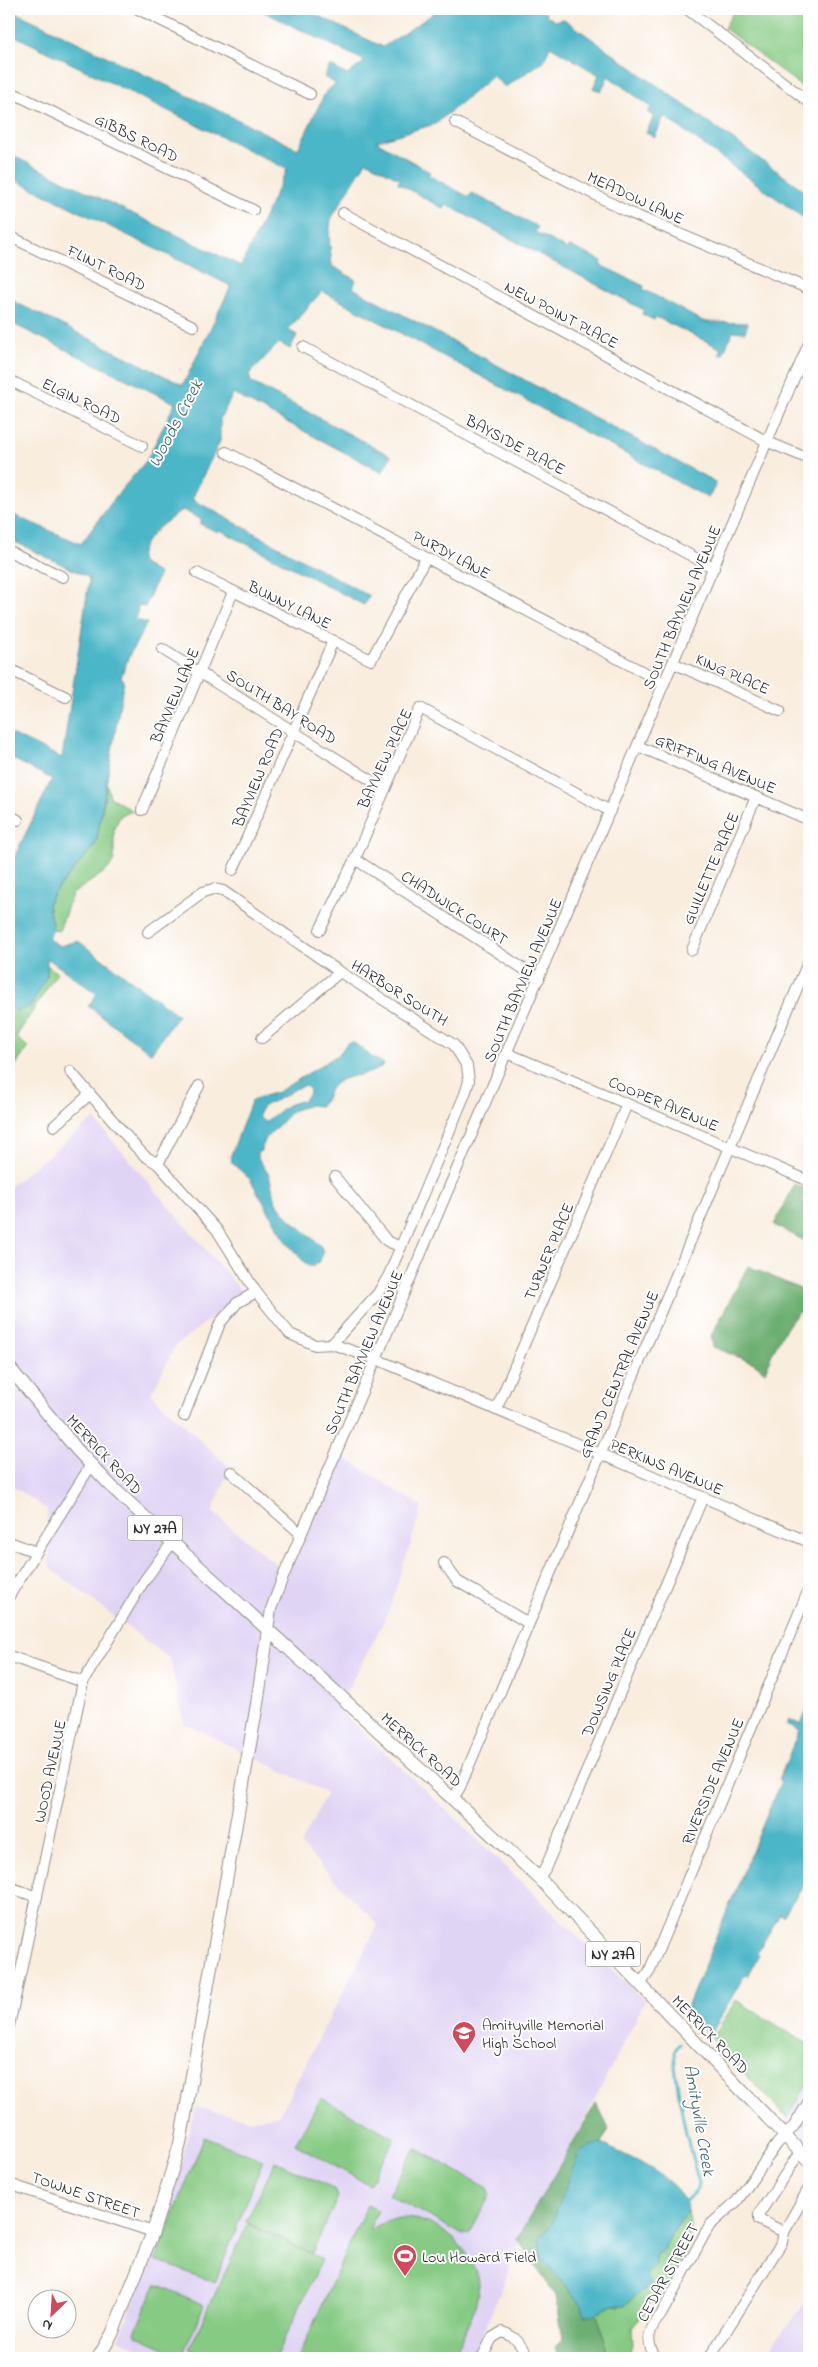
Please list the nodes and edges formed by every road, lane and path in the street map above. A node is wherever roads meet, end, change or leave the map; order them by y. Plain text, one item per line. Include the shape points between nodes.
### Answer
1 (138, 9) edge
2 (687, 9) edge
3 (9, 91) edge
4 (310, 94) dead end
5 (809, 102) edge
6 (456, 122) dead end
7 (253, 210) dead end
8 (343, 213) dead end
9 (9, 236) edge
10 (809, 289) edge
11 (193, 326) dead end
12 (809, 343) edge
13 (303, 347) dead end
14 (9, 380) edge
15 (768, 442) junction
16 (142, 446) dead end
17 (226, 452) dead end
18 (809, 459) edge
19 (9, 551) edge
20 (426, 558) junction
21 (714, 568) junction
22 (197, 573) dead end
23 (63, 577) dead end
24 (233, 592) junction
25 (333, 641) junction
26 (162, 649) dead end
27 (673, 663) junction
28 (9, 669) edge
29 (200, 674) junction
30 (664, 683) junction
31 (66, 696) dead end
32 (780, 711) dead end
33 (293, 732) junction
34 (638, 746) junction
35 (386, 789) junction
36 (756, 797) junction
37 (142, 810) dead end
38 (610, 811) junction
39 (809, 820) edge
40 (355, 859) junction
41 (233, 870) dead end
42 (320, 930) dead end
43 (148, 932) dead end
44 (692, 950) dead end
45 (809, 960) edge
46 (340, 972) junction
47 (539, 979) junction
48 (262, 1038) dead end
49 (508, 1053) junction
50 (70, 1071) dead end
51 (199, 1086) dead end
52 (90, 1094) junction
53 (627, 1104) junction
54 (54, 1126) dead end
55 (729, 1147) junction
56 (158, 1164) junction
57 (335, 1177) dead end
58 (809, 1181) edge
59 (401, 1247) junction
60 (256, 1292) junction
61 (332, 1344) junction
62 (376, 1359) junction
63 (9, 1367) edge
64 (496, 1410) junction
65 (184, 1416) dead end
66 (600, 1454) junction
67 (91, 1466) junction
68 (231, 1472) dead end
69 (702, 1497) junction
70 (301, 1534) junction
71 (9, 1542) edge
72 (809, 1542) edge
73 (171, 1544) junction
74 (36, 1552) junction
75 (444, 1563) dead end
76 (809, 1589) edge
77 (9, 1596) edge
78 (528, 1623) junction
79 (268, 1630) junction
80 (9, 1656) edge
81 (83, 1682) junction
82 (453, 1799) junction
83 (539, 1878) junction
84 (9, 1887) edge
85 (37, 1897) junction
86 (641, 1983) junction
87 (9, 2026) edge
88 (809, 2101) edge
89 (785, 2135) junction
90 (805, 2156) edge
91 (9, 2184) edge
92 (809, 2188) edge
93 (154, 2232) junction
94 (784, 2232) junction
95 (711, 2355) dead end
96 (98, 2358) edge
97 (482, 2358) edge
98 (528, 2358) edge
99 (656, 2358) edge

1 - 4 street
2 - 5 street
3 - 7 street, GIBBS ROAD
6 - 10 street, MEADOW LANE via 628,212
8 - 15 street, NEW POINT PLACE
9 - 11 street, FLINT ROAD
12 - 15 street, SOUTH BAYVIEW AVENUE
13 - 21 street, BAYSIDE PLACE
14 - 16 street, ELGIN ROAD
15 - 18 street, NEW POINT PLACE
15 - 21 street, SOUTH BAYVIEW AVENUE
17 - 20 street, PURDY LANE
19 - 23 street
20 - 25 street, BUNNY LANE via 371,660
20 - 30 street, PURDY LANE
21 - 27 street, SOUTH BAYVIEW AVENUE
22 - 24 street, BUNNY LANE
24 - 25 street, BUNNY LANE
24 - 29 street, BAYVIEW LANE
25 - 33 street, BAYVIEW ROAD
26 - 29 street, SOUTH BAY ROAD
27 - 30 street, SOUTH BAYVIEW AVENUE
27 - 32 street, KING PLACE
28 - 31 street
29 - 33 street, SOUTH BAY ROAD
29 - 37 street, BAYVIEW LANE
30 - 34 street, SOUTH BAYVIEW AVENUE
33 - 35 street, SOUTH BAY ROAD
33 - 41 street, BAYVIEW ROAD
34 - 36 street, GRIFFING AVENUE
34 - 38 street, SOUTH BAYVIEW AVENUE
35 - 38 street, BAYVIEW PLACE via 420,708
35 - 40 street, BAYVIEW PLACE
36 - 39 street, GRIFFING AVENUE
36 - 44 street, GUILLETTE PLACE
38 - 47 street, SOUTH BAYVIEW AVENUE
40 - 42 street, BAYVIEW PLACE
40 - 47 street, CHADWICK COURT
43 - 46 street, HARBOR SOUTH via 204,892 213,889 223,891
45 - 55 street, GRAND CENTRAL AVENUE
46 - 48 street
46 - 59 street, HARBOR SOUTH via 448,1041 467,1066 469,1081 465,1094
47 - 49 street, SOUTH BAYVIEW AVENUE
49 - 53 street, COOPER AVENUE
49 - 62 street, SOUTH BAYVIEW AVENUE
50 - 52 street, PERKINS AVENUE
51 - 56 street
52 - 54 street
52 - 56 street, PERKINS AVENUE via 135,1146
53 - 55 street, COOPER AVENUE
53 - 64 street, TURNER PLACE
55 - 58 street, COOPER AVENUE
55 - 66 street, GRAND CENTRAL AVENUE
56 - 60 street, PERKINS AVENUE via 217,1230
57 - 59 street via 387,1241
59 - 61 street, HARBOR SOUTH via 378,1293
60 - 61 street, PERKINS AVENUE via 290,1334 315,1345
60 - 65 street via 237,1304 220,1323
61 - 62 street, PERKINS AVENUE
62 - 64 street, PERKINS AVENUE
62 - 70 street, SOUTH BAYVIEW AVENUE
63 - 67 main road, MERRICK ROAD
64 - 66 street, PERKINS AVENUE
66 - 69 street, PERKINS AVENUE
66 - 78 street, GRAND CENTRAL AVENUE
67 - 73 main road, MERRICK ROAD / NY 27A
67 - 74 street
68 - 70 street
69 - 72 street, PERKINS AVENUE
69 - 83 street, DOWSING PLACE
70 - 79 street, SOUTH BAYVIEW AVENUE via 272,1608
71 - 74 street
73 - 79 main road, MERRICK ROAD / NY 27A
73 - 81 street, WOOD AVENUE via 144,1581
74 - 77 street
75 - 78 street via 456,1581
76 - 86 street, RIVERSIDE AVENUE via 649,1972
78 - 82 street, GRAND CENTRAL AVENUE
79 - 82 main road, MERRICK ROAD / NY 27A
79 - 93 main road via 258,1704 180,2144
80 - 81 street
81 - 85 street, WOOD AVENUE
82 - 83 main road, MERRICK ROAD / NY 27A
83 - 86 main road, MERRICK ROAD / NY 27A
84 - 85 street
85 - 87 street, WOOD AVENUE
86 - 89 main road, MERRICK ROAD / NY 27A
88 - 89 street, CEDAR STREET
89 - 90 main road, MERRICK ROAD / NY 27A
89 - 99 street, CEDAR STREET via 737,2201 710,2225 654,2323 648,2340
90 - 94 street via 759,2214 758,2220 762,2223
91 - 93 street, TOWNE STREET
92 - 94 street
93 - 96 main road via 112,2334
94 - 95 street via 782,2242
97 - 98 street via 492,2338 502,2332 517,2340

